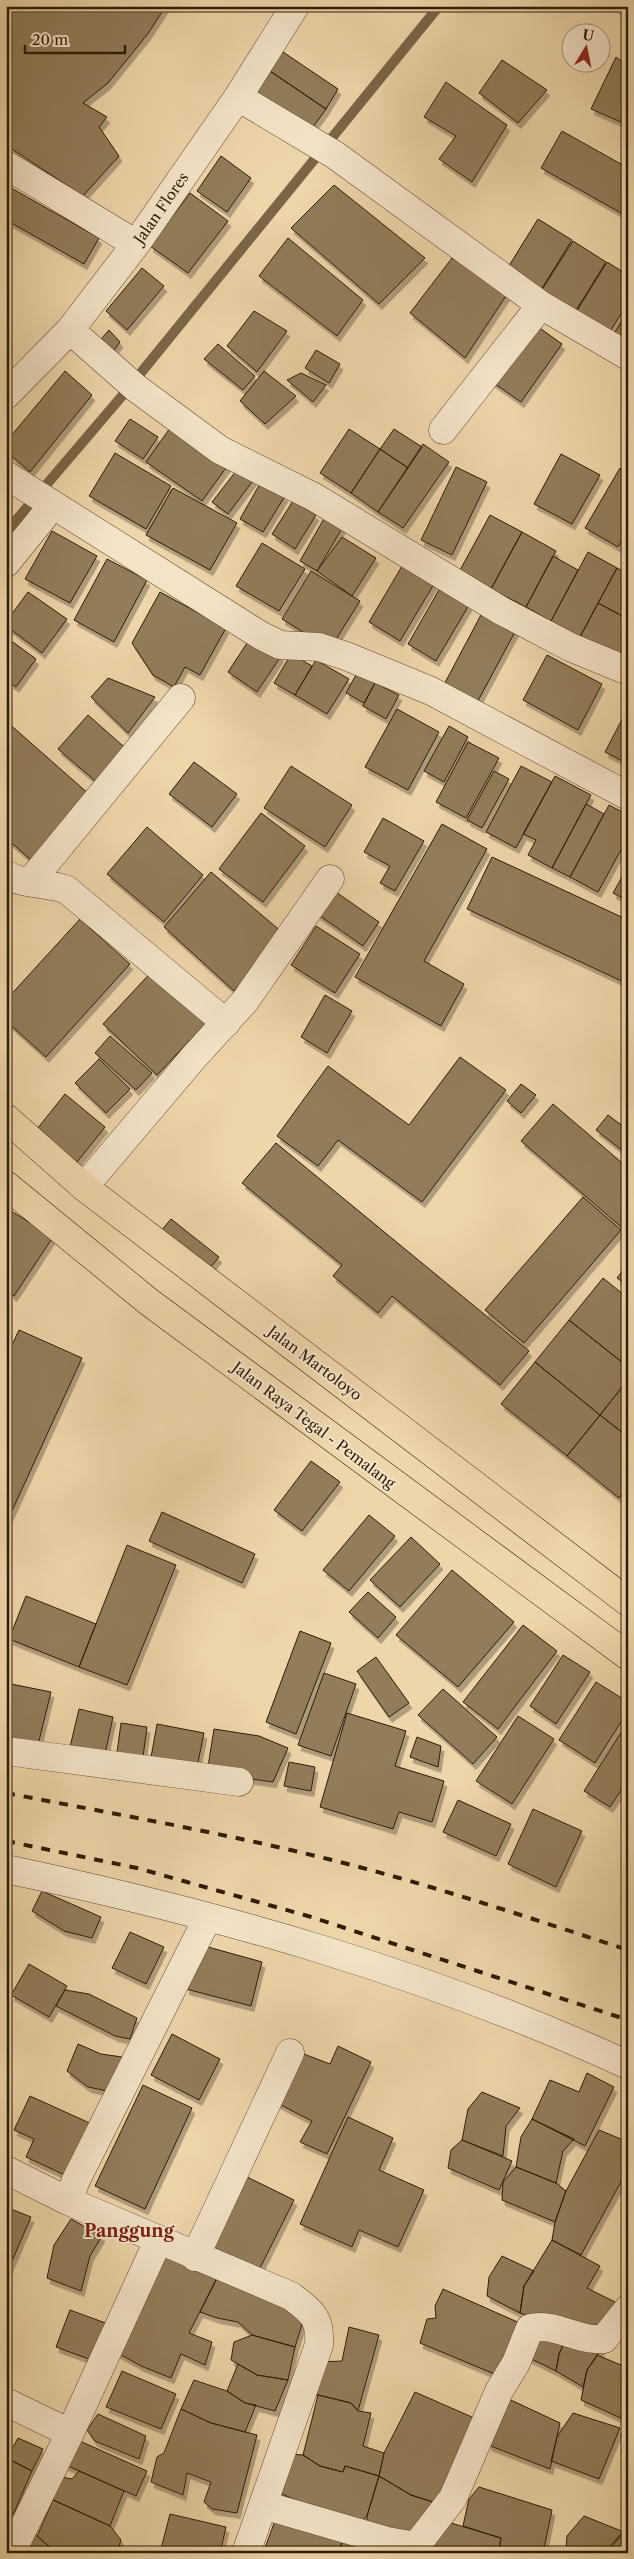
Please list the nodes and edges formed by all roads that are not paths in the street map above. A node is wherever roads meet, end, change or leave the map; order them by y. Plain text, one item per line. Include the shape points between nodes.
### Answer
1 (295, 6) edge
2 (238, 97) junction
3 (6, 165) edge
4 (136, 244) junction
5 (541, 305) junction
6 (70, 330) junction
7 (628, 356) edge
8 (6, 395) edge
9 (443, 430) dead end
10 (9, 478) edge
11 (46, 501) junction
12 (6, 563) edge
13 (628, 671) edge
14 (181, 698) dead end
15 (628, 796) edge
16 (18, 878) edge
17 (330, 879) dead end
18 (226, 1023) junction
19 (6, 1118) edge
20 (6, 1185) edge
21 (84, 1187) junction
22 (628, 1602) edge
23 (628, 1656) edge
24 (6, 1751) edge
25 (239, 1782) dead end
26 (6, 1869) edge
27 (208, 1917) junction
28 (290, 2053) dead end
29 (628, 2065) edge
30 (6, 2170) edge
31 (68, 2201) junction
32 (158, 2241) junction
33 (195, 2257) junction
34 (628, 2309) edge
35 (6, 2402) edge
36 (70, 2433) junction
37 (263, 2505) junction
38 (383, 2547) edge
39 (11, 2553) edge
40 (246, 2553) edge

1 - 2 street, Jalan Flores
2 - 4 street, Jalan Flores
2 - 5 street via 335,155
3 - 4 street
4 - 6 street, Jalan Flores
5 - 7 street
5 - 9 street
6 - 8 street, Jalan Flores
6 - 13 street via 136,388 220,450 314,497 500,610 570,647
10 - 11 street
11 - 12 street
11 - 15 street via 273,642 296,647 320,647 432,691
14 - 16 street
16 - 18 street via 54,884 67,890
17 - 18 street
18 - 21 street
19 - 21 highway, Jalan Martoloyo
20 - 23 highway, Jalan Raya Tegal - Pemalang via 149,1302
21 - 22 highway, Jalan Martoloyo
24 - 25 street
26 - 27 street via 106,1890
27 - 29 street via 426,1982 548,2028
27 - 31 street
28 - 33 street
30 - 31 street
31 - 32 street
32 - 33 street
32 - 36 street
33 - 37 street via 291,2296 310,2310 320,2327 319,2345
34 - 38 street via 604,2339 592,2340 540,2326 530,2328 516,2363 499,2391 454,2498 416,2546
35 - 36 street
36 - 39 street
37 - 38 street
37 - 40 street

